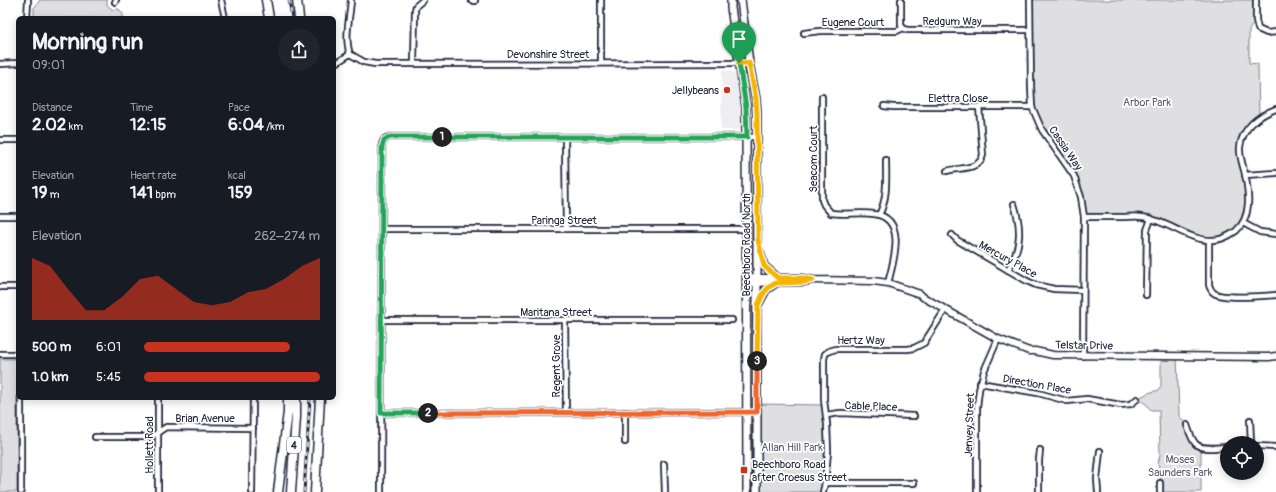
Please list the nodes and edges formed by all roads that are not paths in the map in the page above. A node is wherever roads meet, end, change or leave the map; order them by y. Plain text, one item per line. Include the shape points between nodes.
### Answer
1 (28, 0) edge
2 (221, 0) edge
3 (266, 0) edge
4 (297, 0) edge
5 (351, 0) edge
6 (423, 0) edge
7 (601, 0) edge
8 (731, 0) edge
9 (741, 0) edge
10 (901, 0) edge
11 (1030, 0) edge
12 (1256, 0) edge
13 (27, 16) edge
14 (225, 16) edge
15 (269, 16) edge
16 (299, 16) edge
17 (903, 28) junction
18 (1029, 30) junction
19 (1276, 32) edge
20 (804, 33) dead end
21 (350, 54) junction
22 (338, 62) dead end
23 (601, 63) junction
24 (739, 63) junction
25 (749, 63) junction
26 (0, 64) edge
27 (16, 64) edge
28 (414, 64) junction
29 (822, 97) dead end
30 (884, 106) dead end
31 (979, 107) junction
32 (1032, 107) junction
33 (1276, 109) edge
34 (565, 137) junction
35 (747, 137) junction
36 (757, 137) junction
37 (0, 140) edge
38 (16, 140) edge
39 (886, 160) dead end
40 (947, 171) dead end
41 (1276, 173) edge
42 (1245, 174) junction
43 (1014, 204) dead end
44 (878, 215) junction
45 (0, 216) edge
46 (16, 216) edge
47 (1084, 216) junction
48 (1151, 219) junction
49 (1243, 223) junction
50 (382, 228) junction
51 (566, 229) junction
52 (747, 229) junction
53 (1276, 234) edge
54 (952, 235) dead end
55 (758, 240) junction
56 (1208, 241) junction
57 (1008, 270) junction
58 (747, 280) junction
59 (758, 280) junction
60 (777, 280) junction
61 (888, 283) junction
62 (0, 287) edge
63 (16, 287) edge
64 (1083, 290) junction
65 (1146, 295) dead end
66 (1276, 295) edge
67 (758, 305) junction
68 (945, 310) junction
69 (382, 320) junction
70 (565, 320) junction
71 (732, 320) dead end
72 (998, 339) junction
73 (0, 354) edge
74 (16, 354) edge
75 (1083, 356) junction
76 (1276, 356) edge
77 (980, 383) junction
78 (1137, 399) dead end
79 (21, 400) edge
80 (158, 400) edge
81 (253, 400) edge
82 (288, 400) edge
83 (296, 400) edge
84 (320, 400) edge
85 (566, 412) junction
86 (625, 412) junction
87 (747, 412) junction
88 (757, 412) junction
89 (320, 413) junction
90 (381, 413) junction
91 (827, 415) junction
92 (914, 416) dead end
93 (1250, 420) dead end
94 (1187, 425) dead end
95 (253, 428) junction
96 (158, 433) junction
97 (1251, 436) edge
98 (95, 437) dead end
99 (625, 442) dead end
100 (1220, 447) edge
101 (1264, 447) edge
102 (1276, 448) edge
103 (1040, 450) dead end
104 (1100, 451) dead end
105 (664, 464) dead end
106 (825, 483) junction
107 (914, 483) dead end
108 (1160, 484) dead end
109 (21, 492) edge
110 (158, 492) edge
111 (252, 492) edge
112 (278, 492) edge
113 (291, 492) edge
114 (315, 492) edge
115 (321, 492) edge
116 (381, 492) edge
117 (664, 492) edge
118 (747, 492) edge
119 (757, 492) edge
120 (823, 492) edge
121 (977, 492) edge
122 (1039, 492) edge
123 (1098, 492) edge
124 (1160, 492) edge

1 - 13 street
2 - 14 street
3 - 15 highway
4 - 16 highway
5 - 21 street via 348,40
6 - 28 street via 415,10
7 - 23 street
8 - 24 main road, Beechboro Road North
9 - 25 main road, Beechboro Road North
10 - 17 street
11 - 18 street, Cassia Way
12 - 19 street via 1258,29 1267,33
17 - 18 street, Redgum Way
17 - 20 street, Eugene Court via 897,31
18 - 32 street, Cassia Way
21 - 22 street
21 - 28 street, Devonshire Street via 369,64
23 - 24 street, Devonshire Street
23 - 28 street, Devonshire Street
24 - 25 street, Devonshire Street
24 - 35 main road, Beechboro Road North via 746,107
25 - 36 main road, Beechboro Road North via 756,99
26 - 27 street
29 - 44 street, Seacom Court via 824,205 831,213
30 - 31 street, Elettra Close
31 - 32 street, Elettra Close
31 - 40 street via 982,159 976,166
32 - 47 street, Cassia Way via 1042,130 1074,176 1082,197
33 - 42 street via 1254,122 1244,136 1240,148
34 - 35 street
34 - 50 street via 385,139 382,143
34 - 51 street
35 - 36 street
35 - 52 main road, Beechboro Road North
36 - 55 main road, Beechboro Road North
37 - 38 street
39 - 44 street via 885,194
41 - 42 street
42 - 49 street via 1249,200
43 - 57 street via 1019,224 1018,244
44 - 61 street via 889,221 897,239
45 - 46 street
47 - 48 street via 1142,216
47 - 64 street, Cassia Way
48 - 56 street
48 - 65 street via 1146,230
49 - 53 street via 1260,232
49 - 56 street via 1226,237
50 - 51 street, Paringa Street
50 - 69 street
51 - 52 street, Paringa Street
52 - 58 main road, Beechboro Road North
54 - 57 street, Mercury Place
55 - 59 main road, Beechboro Road North
55 - 60 main road via 764,266
56 - 66 street via 1209,285 1214,294
57 - 64 street, Mercury Place via 1027,282 1045,288
58 - 59 street, Telstar Drive
58 - 87 main road, Beechboro Road North
59 - 60 street, Telstar Drive
59 - 67 main road, Beechboro Road North
60 - 61 street, Telstar Drive via 803,278
60 - 67 main road via 766,290
61 - 68 street, Telstar Drive via 920,294
62 - 63 street
64 - 75 street, Cassia Way
67 - 88 main road, Beechboro Road North
68 - 72 street, Telstar Drive
68 - 91 street, Hertz Way via 924,343 914,348 829,351 824,359 824,400
69 - 70 street, Maritana Street
69 - 90 street
70 - 71 street, Maritana Street
70 - 85 street, Regent Grove
72 - 75 street, Telstar Drive via 1029,351
72 - 77 street, Jenvey Street
73 - 74 street
75 - 76 street, Telstar Drive
77 - 78 street, Direction Place via 1068,401 1087,399 1121,405 1132,404
77 - 121 street, Jenvey Street via 977,407
79 - 109 street
80 - 96 street, Hollett Road
81 - 95 street
82 - 112 highway
83 - 113 highway, 4
84 - 89 highway
85 - 86 street
85 - 90 street
86 - 87 street
86 - 99 street
87 - 88 street
87 - 118 main road, Beechboro Road North
88 - 119 main road, Beechboro Road North
89 - 114 highway
89 - 115 highway
90 - 116 street
91 - 92 street, Cable Place
91 - 106 street, Hertz Way via 828,452
93 - 97 street
94 - 100 street via 1194,443 1205,447
95 - 96 street, Brian Avenue via 166,427
95 - 111 street
96 - 98 street, Brian Avenue via 151,437
96 - 110 street, Hollett Road
101 - 102 street
103 - 122 street
104 - 123 street
105 - 117 street
106 - 107 street
106 - 120 street, Hertz Way
108 - 124 street

